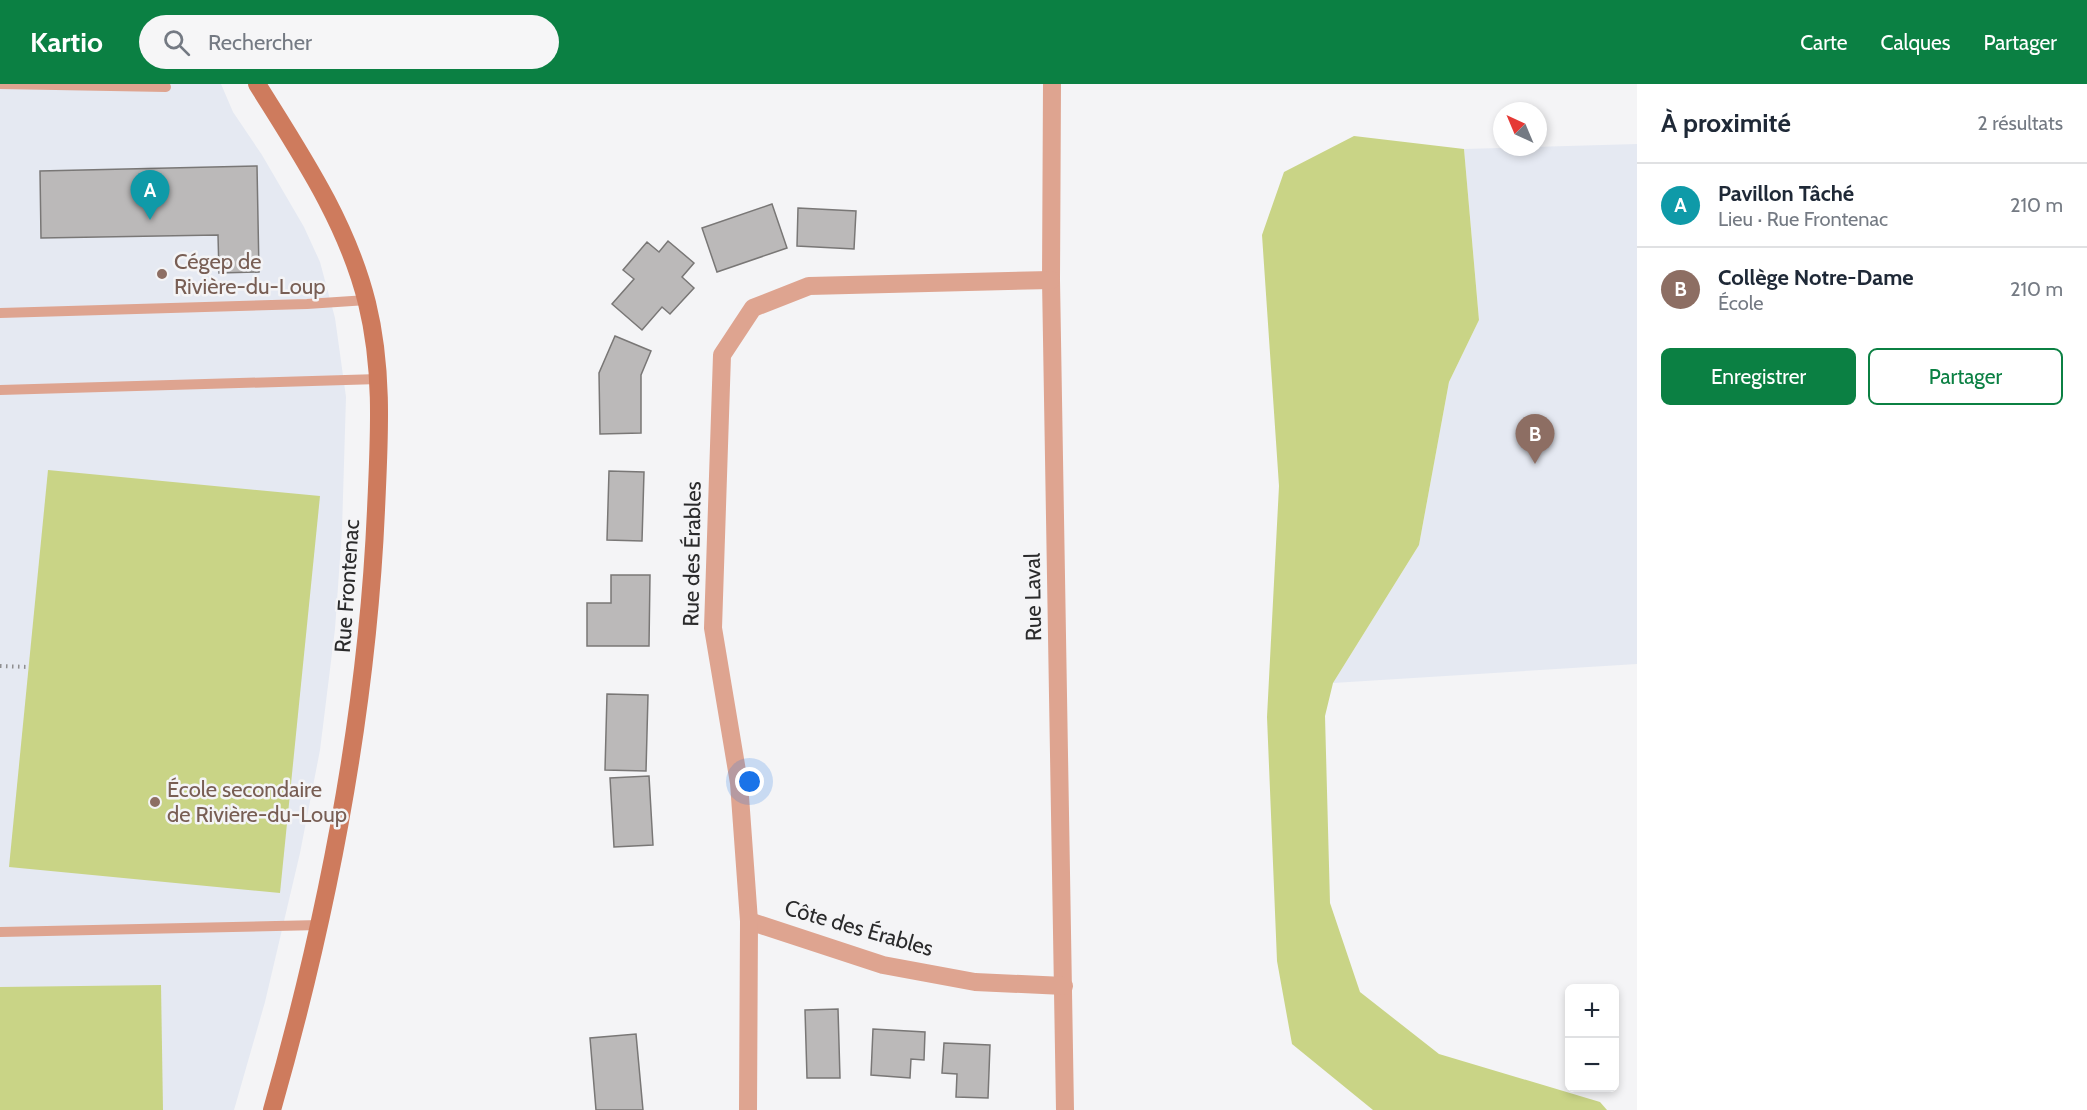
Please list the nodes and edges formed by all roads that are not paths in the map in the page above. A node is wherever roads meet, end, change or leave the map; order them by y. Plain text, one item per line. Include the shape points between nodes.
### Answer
1 (0, 84) edge
2 (257, 84) edge
3 (1052, 84) edge
4 (166, 87) dead end
5 (1051, 280) junction
6 (367, 300) junction
7 (0, 313) edge
8 (379, 379) junction
9 (0, 390) edge
10 (749, 921) junction
11 (320, 925) junction
12 (0, 932) edge
13 (1064, 986) junction
14 (272, 1110) edge
15 (748, 1110) edge
16 (1065, 1110) edge

1 - 4 lane
2 - 6 street, Rue Frontenac via 335,214
3 - 5 street, Rue Laval
5 - 10 street, Rue des Érables via 808,286 753,308 722,355 713,628 739,783
5 - 13 street, Rue Laval
6 - 7 lane
6 - 8 street, Rue Frontenac
8 - 9 lane
8 - 11 street, Rue Frontenac via 372,598 362,693
10 - 13 street, Côte des Érables via 883,965 975,982
10 - 15 street, Rue des Érables
11 - 12 lane
11 - 14 street, Rue Frontenac
13 - 16 street, Rue Laval

